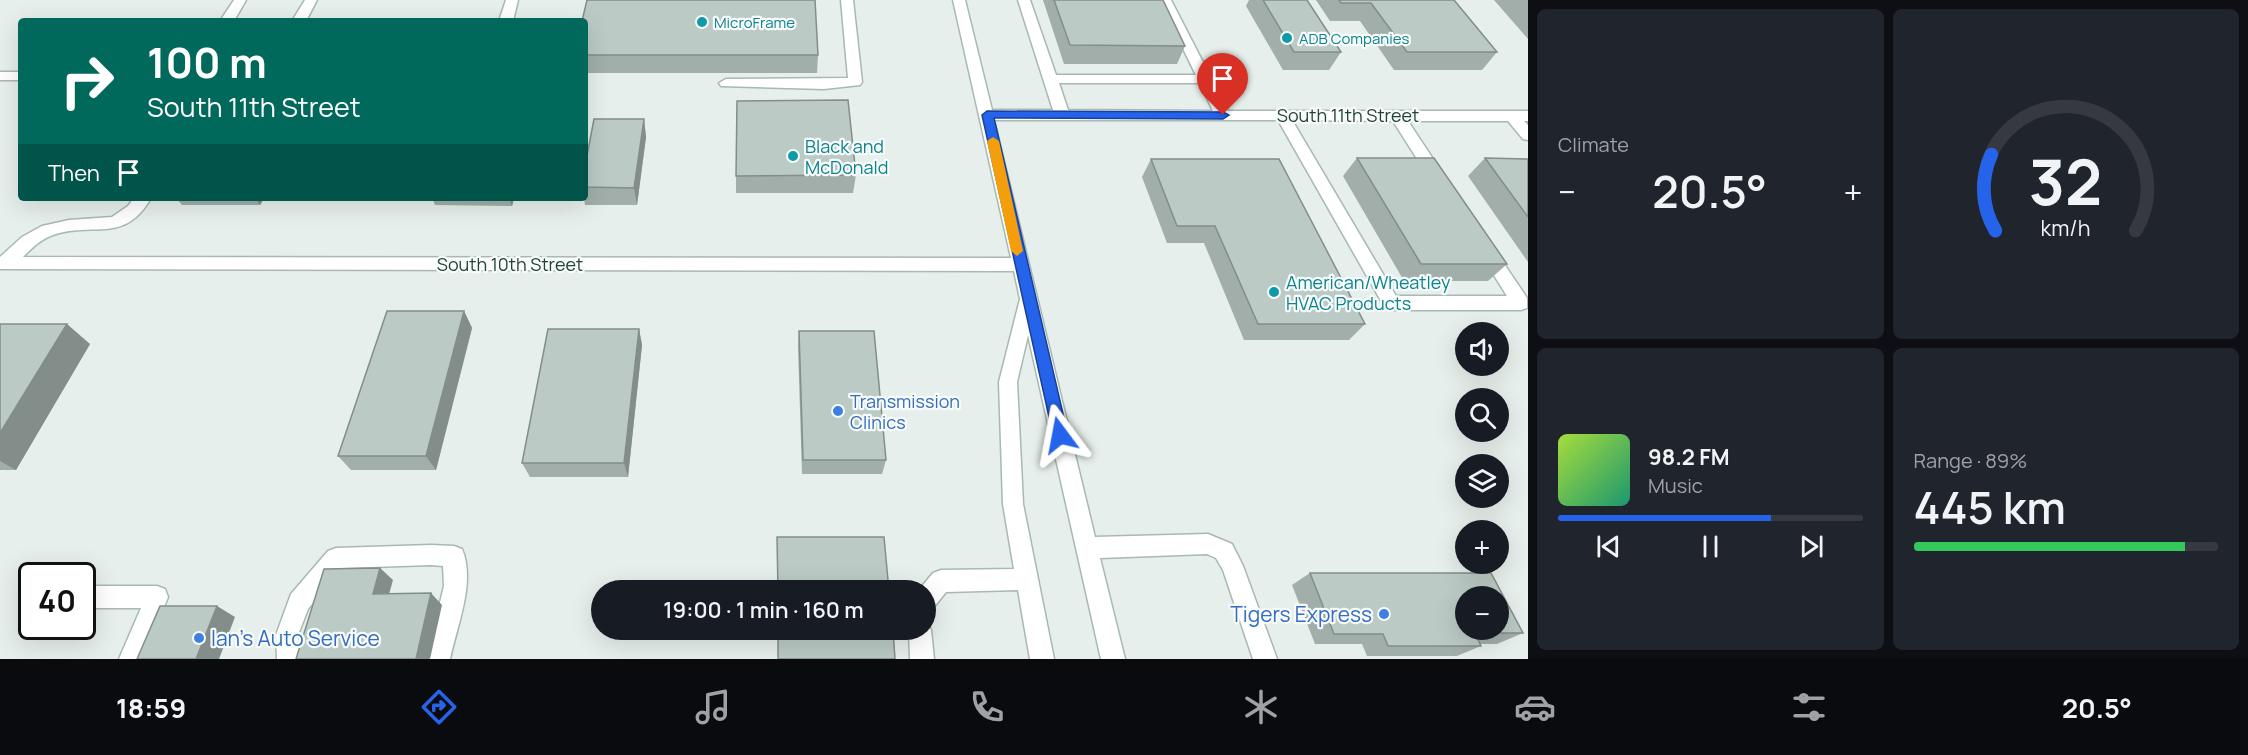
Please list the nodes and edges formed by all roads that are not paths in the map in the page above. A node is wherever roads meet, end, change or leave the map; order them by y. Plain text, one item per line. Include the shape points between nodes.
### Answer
1 (240, 0) edge
2 (311, 0) edge
3 (512, 0) edge
4 (847, 0) edge
5 (959, 0) edge
6 (1024, 0) edge
7 (1165, 0) edge
8 (229, 18) edge
9 (301, 18) edge
10 (507, 18) edge
11 (0, 76) edge
12 (18, 76) edge
13 (1205, 79) junction
14 (1051, 80) junction
15 (726, 83) dead end
16 (987, 115) junction
17 (1062, 115) junction
18 (1223, 115) junction
19 (1282, 116) junction
20 (1397, 116) junction
21 (1512, 116) junction
22 (1528, 116) edge
23 (1528, 135) edge
24 (1448, 193) edge
25 (141, 201) edge
26 (1474, 233) edge
27 (3, 263) edge
28 (1020, 265) junction
29 (1028, 298) junction
30 (1524, 303) edge
31 (1088, 548) junction
32 (1027, 579) junction
33 (936, 587) edge
34 (96, 597) edge
35 (921, 640) edge
36 (131, 659) edge
37 (289, 659) edge
38 (438, 659) edge
39 (922, 659) edge
40 (1042, 659) edge
41 (1113, 659) edge
42 (1265, 659) edge

1 - 8 street
2 - 9 street
3 - 10 street
4 - 15 street via 855,82
5 - 16 street
6 - 14 street
7 - 13 street
11 - 12 street
13 - 14 street
13 - 18 street
14 - 17 street
16 - 17 street, South 11th Street
16 - 28 street
17 - 18 street, South 11th Street
18 - 19 street, South 11th Street
19 - 20 street, South 11th Street
19 - 30 street via 1391,303
20 - 21 street, South 11th Street
20 - 24 street
21 - 22 street, South 11th Street
21 - 23 street
25 - 27 street via 134,213 117,223 56,228 37,235
26 - 30 street
27 - 28 street, South 10th Street
28 - 29 street
29 - 31 street
29 - 32 street via 1008,382 1013,504
31 - 41 street
31 - 42 street via 1208,544 1224,551
32 - 33 street via 941,581
32 - 40 street
34 - 36 street via 157,597
35 - 39 street
37 - 38 street via 287,635 299,602 336,558 454,556 455,586

